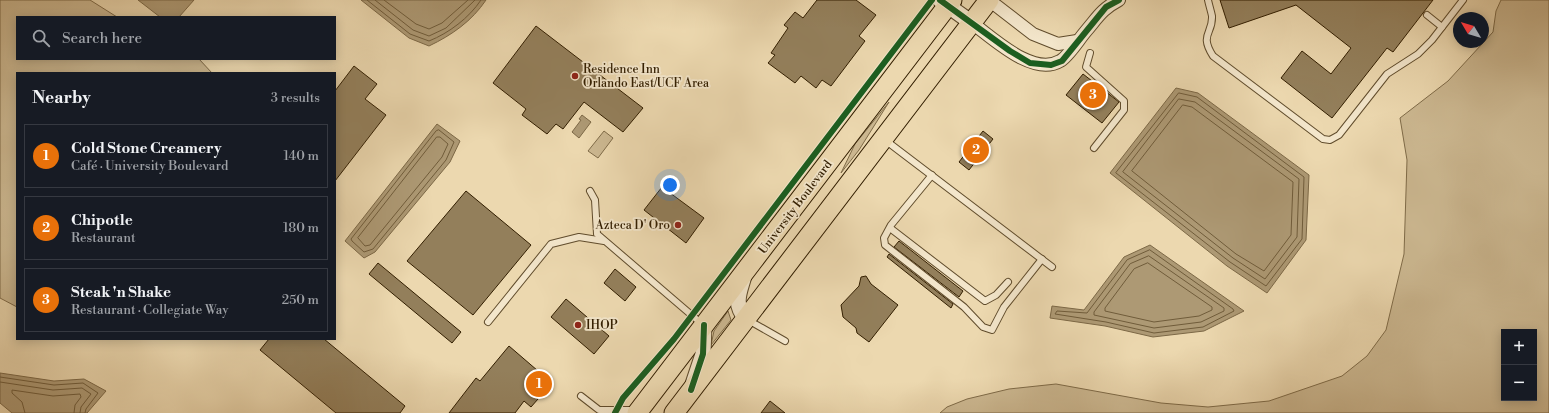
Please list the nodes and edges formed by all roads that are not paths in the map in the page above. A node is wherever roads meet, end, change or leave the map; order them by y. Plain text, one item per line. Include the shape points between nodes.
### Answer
1 (989, 0) edge
2 (1119, 0) edge
3 (1208, 0) edge
4 (1463, 0) edge
5 (947, 2) edge
6 (1427, 15) dead end
7 (972, 23) junction
8 (1442, 27) junction
9 (1077, 41) junction
10 (1090, 52) dead end
11 (884, 139) junction
12 (1094, 148) dead end
13 (932, 175) junction
14 (590, 191) dead end
15 (890, 228) junction
16 (604, 241) junction
17 (1042, 259) junction
18 (1052, 267) dead end
19 (744, 273) junction
20 (1008, 282) dead end
21 (746, 319) junction
22 (488, 322) dead end
23 (704, 326) junction
24 (785, 341) dead end
25 (691, 390) junction
26 (581, 396) dead end
27 (638, 411) edge
28 (674, 413) edge

1 - 7 main road
1 - 9 street via 1033,34 1058,44
2 - 9 street via 1106,7
3 - 8 lane via 1212,17 1206,36 1213,56 1323,139 1330,140 1339,135 1387,74 1418,54
4 - 8 lane
5 - 7 street
5 - 19 main road, University Boulevard
6 - 8 lane
7 - 9 street via 1030,63 1051,65 1062,61
7 - 11 main road
10 - 12 lane via 1086,67 1124,101 1124,110
11 - 13 lane
11 - 21 main road
13 - 15 lane
13 - 17 lane
14 - 16 lane via 595,200 597,234
15 - 17 lane via 884,238 885,245 964,307 983,327 992,330 1004,307
15 - 20 lane via 985,301 996,295
16 - 22 lane via 579,237 551,244
16 - 23 lane
17 - 18 lane
19 - 21 street via 737,301 739,310
19 - 23 main road, University Boulevard
21 - 24 lane
21 - 25 main road
23 - 25 street via 702,354
23 - 27 main road, University Boulevard
25 - 28 main road
26 - 27 lane via 599,410

